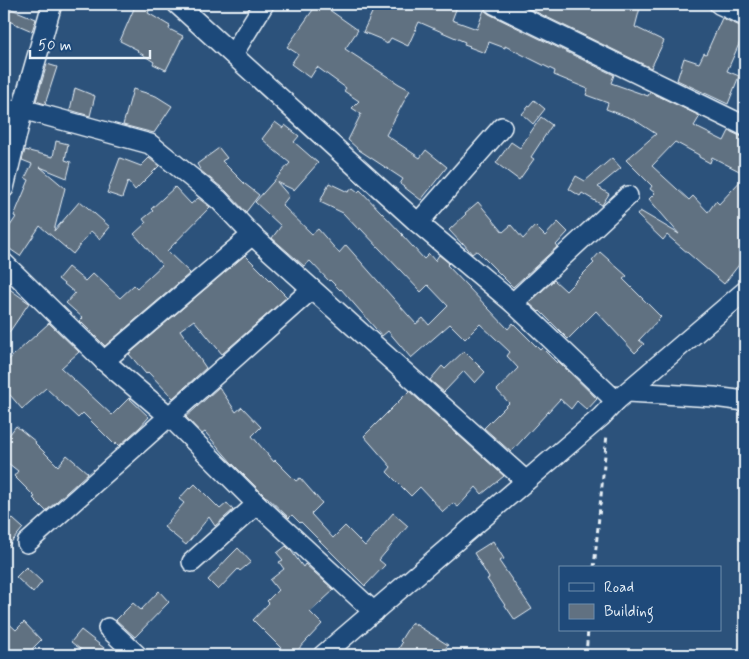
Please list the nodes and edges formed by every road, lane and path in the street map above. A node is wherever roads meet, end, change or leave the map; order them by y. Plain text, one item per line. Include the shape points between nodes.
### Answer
1 (52, 4) edge
2 (177, 4) edge
3 (264, 4) edge
4 (494, 4) edge
5 (719, 4) edge
6 (745, 16) edge
7 (233, 54) junction
8 (16, 110) edge
9 (745, 126) edge
10 (502, 127) dead end
11 (4, 188) edge
12 (628, 196) dead end
13 (418, 222) junction
14 (252, 234) junction
15 (4, 263) edge
16 (312, 289) junction
17 (745, 291) edge
18 (513, 303) junction
19 (104, 361) junction
20 (622, 397) junction
21 (745, 401) edge
22 (170, 417) junction
23 (601, 417) junction
24 (526, 481) junction
25 (257, 504) junction
26 (26, 543) dead end
27 (192, 562) dead end
28 (594, 566) edge
29 (374, 612) junction
30 (108, 628) dead end
31 (588, 632) edge
32 (137, 655) edge
33 (323, 655) edge
34 (586, 655) edge

1 - 8 street
2 - 7 street
3 - 7 street
4 - 9 street
5 - 6 street
7 - 13 street
8 - 11 street
8 - 14 street via 150,144 218,200
10 - 13 street
12 - 18 street
13 - 18 street
14 - 16 street
14 - 19 street
15 - 19 street
16 - 22 street
16 - 24 street
17 - 20 street
18 - 20 street
19 - 22 street
20 - 21 street via 714,397
20 - 23 street
22 - 25 street
22 - 26 street
23 - 24 street
23 - 28 path via 607,432
24 - 29 street
25 - 27 street
25 - 29 street
29 - 33 street
30 - 32 street
31 - 34 path

